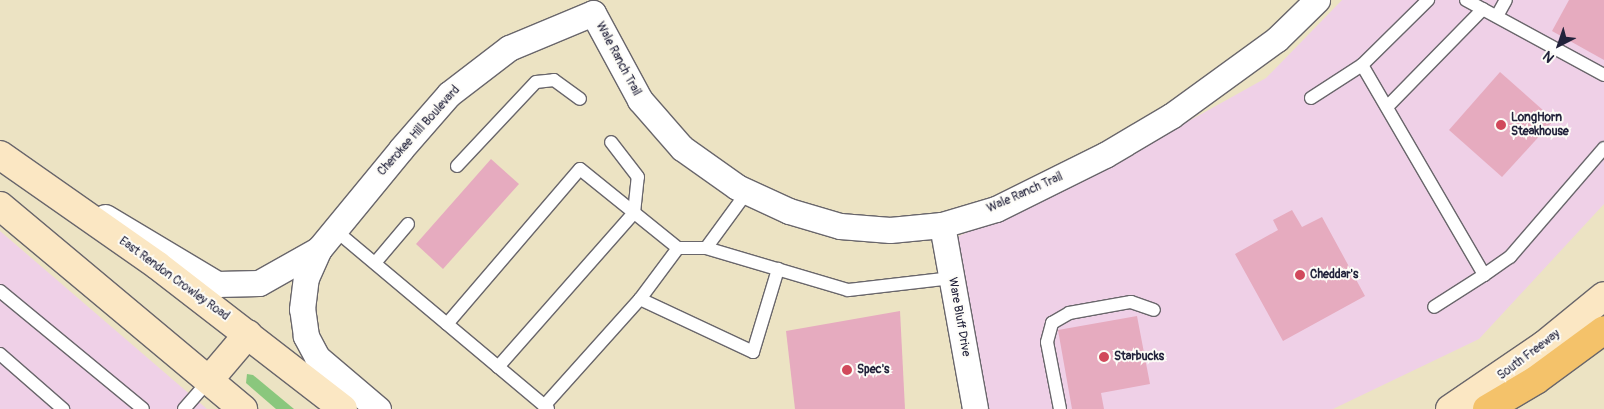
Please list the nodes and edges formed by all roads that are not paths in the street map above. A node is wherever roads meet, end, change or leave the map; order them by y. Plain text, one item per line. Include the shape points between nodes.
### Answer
1 (1317, 0) edge
2 (1428, 0) edge
3 (1466, 0) edge
4 (1506, 0) edge
5 (1483, 9) junction
6 (593, 13) joint
7 (1497, 16) junction
8 (1362, 65) junction
9 (1604, 75) edge
10 (1311, 98) dead end
11 (580, 99) dead end
12 (1387, 107) junction
13 (611, 142) dead end
14 (1604, 148) edge
15 (0, 155) edge
16 (457, 166) dead end
17 (747, 192) junction
18 (68, 202) junction
19 (0, 206) edge
20 (634, 213) junction
21 (408, 224) dead end
22 (942, 225) junction
23 (335, 230) junction
24 (678, 248) junction
25 (706, 248) junction
26 (319, 249) junction
27 (375, 263) junction
28 (778, 269) junction
29 (1484, 275) junction
30 (952, 278) junction
31 (0, 291) edge
32 (1604, 296) edge
33 (640, 299) junction
34 (1434, 307) dead end
35 (1154, 310) dead end
36 (447, 324) junction
37 (1604, 330) edge
38 (248, 334) junction
39 (0, 354) edge
40 (498, 367) junction
41 (208, 380) junction
42 (546, 408) edge
43 (63, 409) edge
44 (143, 409) edge
45 (184, 409) edge
46 (243, 409) edge
47 (343, 409) edge
48 (378, 409) edge
49 (975, 409) edge
50 (1060, 409) edge
51 (1450, 409) edge
52 (1487, 409) edge

1 - 22 street, Wale Ranch Trail via 1277,39 1172,116 1066,175 996,208
2 - 8 lane
3 - 5 lane
4 - 7 lane
5 - 7 lane
5 - 12 lane
6 - 17 street, Wale Ranch Trail via 640,100 682,148
6 - 23 street, Cherokee Hill Boulevard via 509,48 481,65 449,94
7 - 9 lane
8 - 10 lane
8 - 12 lane
11 - 16 lane via 554,80 536,82
12 - 29 lane
13 - 20 lane via 638,177
14 - 29 lane via 1510,257
15 - 18 main road, East Rendon Crowley Road
17 - 22 street, Wale Ranch Trail via 840,226 890,230
17 - 25 lane
18 - 26 street, Cherokee Hill Boulevard via 108,218 217,284 259,283
18 - 38 main road, East Rendon Crowley Road
19 - 41 main road
20 - 24 lane
20 - 36 lane via 580,169
20 - 40 lane
21 - 27 lane
22 - 30 street, Ware Bluff Drive
23 - 26 street, Cherokee Hill Boulevard
23 - 27 lane
24 - 25 lane
24 - 33 lane
25 - 28 lane
26 - 48 street, Cherokee Hill Boulevard via 306,278 302,310 306,336 317,357
27 - 36 lane
28 - 30 lane via 848,290
28 - 33 lane via 753,352
29 - 34 lane
30 - 49 street, Ware Bluff Drive
31 - 44 lane
32 - 51 main road, South Freeway via 1544,346
33 - 42 lane
35 - 50 lane via 1131,302 1069,313 1052,323 1047,342
36 - 40 lane
37 - 52 highway via 1536,380
38 - 41 main road
38 - 47 main road, East Rendon Crowley Road
39 - 43 lane
40 - 42 lane
41 - 45 lane
41 - 46 main road

